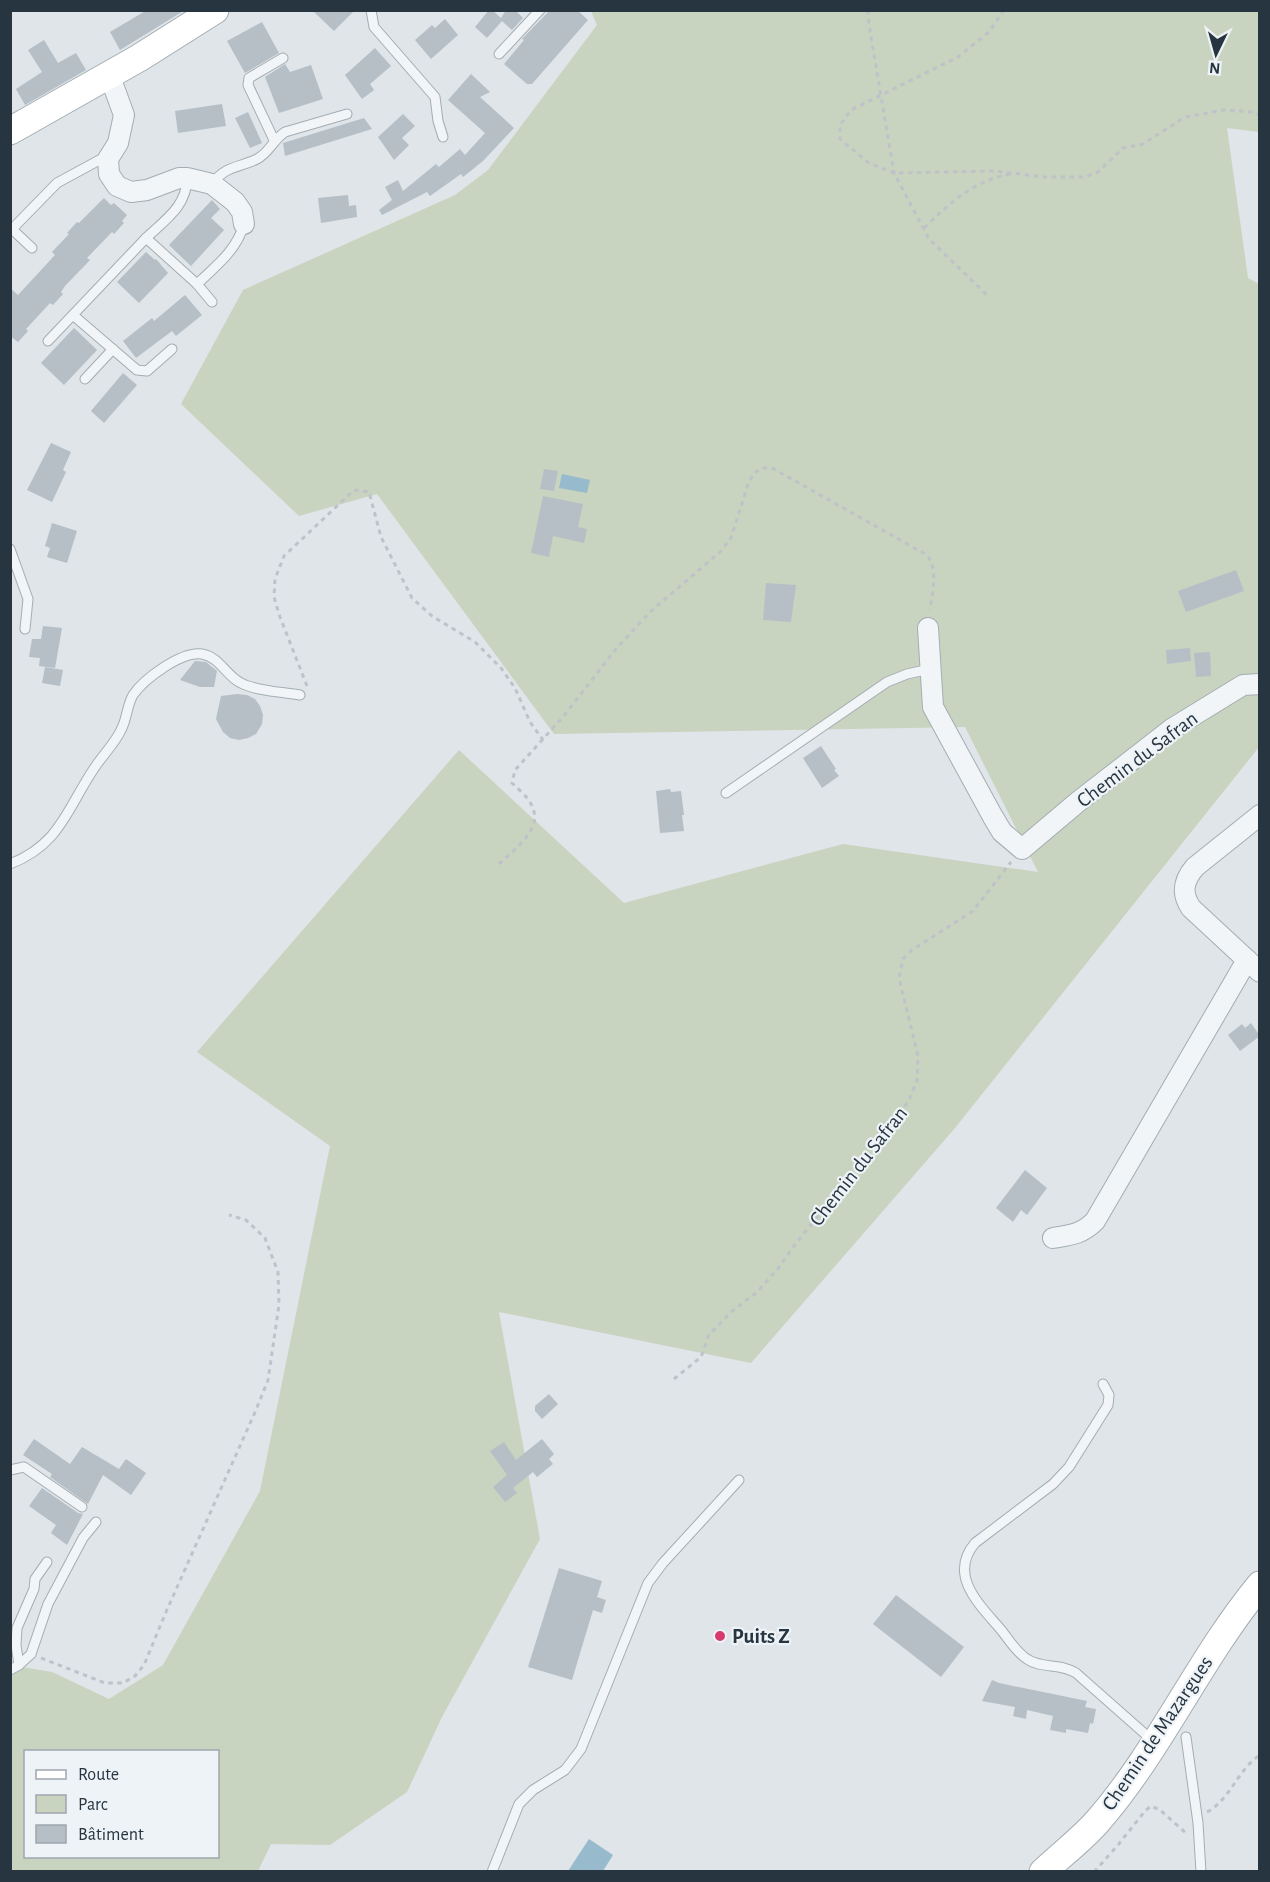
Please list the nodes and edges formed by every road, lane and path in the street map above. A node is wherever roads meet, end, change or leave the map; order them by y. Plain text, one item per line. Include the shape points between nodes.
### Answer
1 (215, 10) edge
2 (371, 10) edge
3 (540, 10) edge
4 (868, 10) edge
5 (1004, 10) edge
6 (499, 54) dead end
7 (283, 58) dead end
8 (109, 74) junction
9 (881, 95) junction
10 (347, 114) dead end
11 (1260, 115) edge
12 (10, 131) edge
13 (443, 137) dead end
14 (274, 140) junction
15 (108, 159) junction
16 (894, 173) junction
17 (1016, 174) junction
18 (187, 178) junction
19 (212, 184) junction
20 (244, 224) joint
21 (924, 229) junction
22 (146, 238) junction
23 (32, 248) dead end
24 (197, 284) junction
25 (988, 296) dead end
26 (212, 302) dead end
27 (73, 315) junction
28 (48, 341) dead end
29 (112, 349) junction
30 (172, 349) dead end
31 (86, 379) dead end
32 (10, 549) edge
33 (928, 628) joint
34 (25, 629) dead end
35 (930, 669) junction
36 (1260, 684) edge
37 (300, 695) joint
38 (543, 740) junction
39 (726, 793) dead end
40 (1260, 815) edge
41 (1022, 849) junction
42 (10, 864) edge
43 (499, 864) dead end
44 (1253, 966) edge
45 (229, 1215) dead end
46 (1053, 1238) dead end
47 (674, 1378) dead end
48 (1102, 1383) dead end
49 (10, 1470) edge
50 (739, 1480) dead end
51 (82, 1507) dead end
52 (96, 1522) dead end
53 (47, 1562) dead end
54 (1260, 1585) edge
55 (31, 1654) junction
56 (15, 1667) edge
57 (1186, 1737) dead end
58 (1155, 1743) junction
59 (1260, 1755) edge
60 (1197, 1817) junction
61 (1200, 1845) junction
62 (492, 1872) edge
63 (1043, 1872) edge
64 (1094, 1872) edge
65 (1201, 1872) edge

1 - 8 main road
2 - 13 lane via 374,27 435,97
3 - 6 lane
4 - 9 path
5 - 9 path via 989,32 958,57
7 - 14 lane via 249,78 248,85
8 - 12 main road
8 - 15 street via 124,115 118,143
9 - 16 path
9 - 16 path via 851,110 840,125 840,139 869,163
10 - 14 lane via 285,132
11 - 17 path via 1224,110 1185,117 1143,144 1123,148 1098,172 1085,177
14 - 19 lane via 258,159 227,170
15 - 18 street via 109,174 117,186 131,192
15 - 23 lane via 103,158 57,183 16,225 15,232
16 - 17 path
16 - 21 path
17 - 21 path via 991,178 961,195
18 - 19 street
18 - 22 lane via 180,206
19 - 20 street via 235,202 243,212
20 - 24 lane via 233,249
21 - 25 path via 929,239
22 - 24 lane
22 - 27 lane
24 - 26 lane
27 - 28 lane
27 - 29 lane
29 - 30 lane via 142,372
29 - 31 lane
32 - 34 lane via 28,599
33 - 35 street
33 - 38 path via 934,570 927,555 772,468 763,468 754,473 748,484 731,538 720,552 650,612
35 - 39 lane via 887,682
35 - 41 street via 933,707 1002,832
36 - 41 street, Chemin du Safran via 1243,684 1173,728
37 - 38 path via 307,697 305,677 280,617 274,597 275,579 284,556 354,490 363,489 369,492 381,537 412,598 432,616 474,642 501,668
37 - 42 lane via 242,684 222,664 202,654 188,656 154,674 133,696 121,730 50,839 25,859
38 - 43 path via 512,775 512,783 530,801 536,815 532,831
40 - 44 street via 1195,867 1183,888 1191,908
41 - 47 path, Chemin du Safran via 973,911 903,959 899,978 918,1056 917,1081 908,1102 777,1270 710,1335 701,1357
44 - 46 street via 1095,1221 1076,1235
45 - 55 path via 246,1220 265,1238 278,1272 279,1305 268,1380 144,1665 123,1683 105,1683
48 - 58 lane via 1109,1395 1108,1405 1070,1467 975,1543 964,1563 965,1580 971,1594 1023,1656 1038,1664 1076,1673
49 - 51 lane via 24,1467
50 - 62 lane via 648,1583 581,1749 565,1770 532,1790 519,1804
52 - 55 lane via 83,1538 48,1604
53 - 56 lane via 35,1579 17,1628
54 - 58 main road, Chemin de Mazargues via 1236,1614
55 - 56 lane
57 - 60 lane
58 - 63 main road, Chemin de Mazargues via 1096,1823
59 - 60 path via 1243,1768 1216,1807
60 - 61 lane
61 - 64 path via 1151,1806
61 - 65 lane

